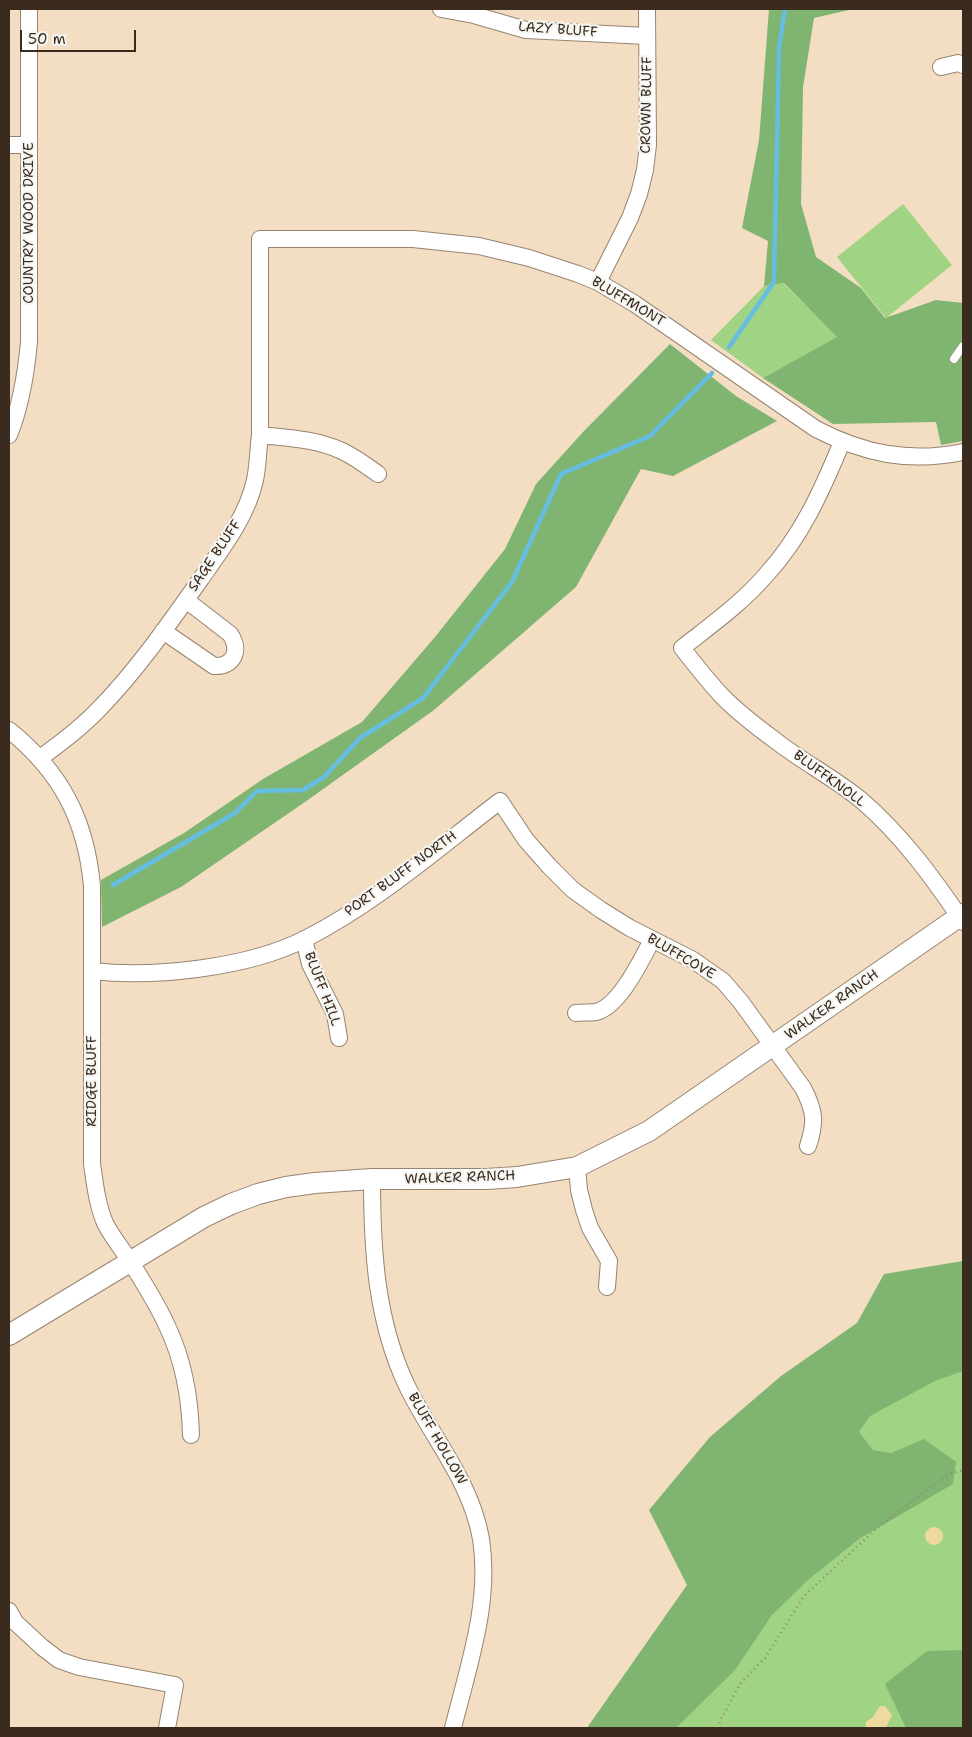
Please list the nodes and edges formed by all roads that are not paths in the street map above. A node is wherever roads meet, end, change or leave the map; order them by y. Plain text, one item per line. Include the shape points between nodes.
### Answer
1 (28, 9) edge
2 (441, 9) edge
3 (648, 9) edge
4 (647, 36) junction
5 (963, 65) edge
6 (941, 68) dead end
7 (9, 145) edge
8 (28, 145) junction
9 (260, 239) joint
10 (598, 282) junction
11 (963, 346) edge
12 (954, 359) dead end
13 (9, 435) edge
14 (260, 435) junction
15 (842, 442) junction
16 (963, 452) edge
17 (378, 474) dead end
18 (186, 600) junction
19 (163, 631) junction
20 (9, 730) edge
21 (40, 758) junction
22 (500, 801) joint
23 (962, 918) edge
24 (304, 939) junction
25 (652, 940) junction
26 (92, 971) junction
27 (576, 1013) dead end
28 (340, 1038) dead end
29 (772, 1046) junction
30 (808, 1146) dead end
31 (577, 1167) junction
32 (372, 1179) junction
33 (130, 1260) junction
34 (608, 1287) dead end
35 (9, 1335) edge
36 (191, 1435) dead end
37 (9, 1611) edge
38 (167, 1728) edge
39 (453, 1728) edge

1 - 8 street, COUNTRY WOOD DRIVE
2 - 4 street, LAZY BLUFF via 526,30
3 - 4 street, CROWN BLUFF
4 - 10 street, CROWN BLUFF via 648,145 645,170 630,218
5 - 6 street via 958,63
7 - 8 street
8 - 13 street, COUNTRY WOOD DRIVE via 29,342 20,401
9 - 10 street, BLUFFMONT via 413,240 479,246 529,258
9 - 14 street, SAGE BLUFF
10 - 15 street, BLUFFMONT via 816,429
11 - 12 lane
14 - 17 street via 327,445 357,459
14 - 18 street, SAGE BLUFF via 255,481 238,523
15 - 16 street, BLUFFMONT via 896,455 942,456
15 - 23 street, BLUFFKNOLL via 821,492 787,550 743,599 682,648 738,712 826,774 890,827 918,858
18 - 19 street, SAGE BLUFF
18 - 19 street via 230,634 235,641 234,656 227,663 214,666
19 - 21 street, SAGE BLUFF via 99,710
20 - 21 street, RIDGE BLUFF
21 - 26 street, RIDGE BLUFF via 70,802 87,847 92,886
22 - 24 street, PORT BLUFF NORTH via 381,893
22 - 25 street, BLUFFCOVE via 526,840 573,890
23 - 29 street, WALKER RANCH
24 - 26 street, PORT BLUFF NORTH via 233,963 173,971 113,974
24 - 28 street, BLUFF HILL via 310,964 335,1014
25 - 27 street via 615,1000 597,1012
25 - 29 street, BLUFFCOVE via 693,960 723,981
26 - 33 street, RIDGE BLUFF via 92,1164 96,1194 105,1222
29 - 30 street, BLUFFCOVE via 810,1103 814,1120
29 - 31 street, WALKER RANCH via 649,1131
31 - 32 street, WALKER RANCH via 487,1179
31 - 34 street via 578,1190 584,1210 609,1261
32 - 33 street, WALKER RANCH via 316,1183 258,1194 204,1217
32 - 39 street, BLUFF HOLLOW via 375,1267 381,1308 392,1347 406,1385 462,1482 480,1538 482,1605
33 - 35 street, WALKER RANCH
33 - 36 street, RIDGE BLUFF via 160,1312 178,1352 186,1378
37 - 38 street via 15,1622 59,1660 79,1667 175,1684

